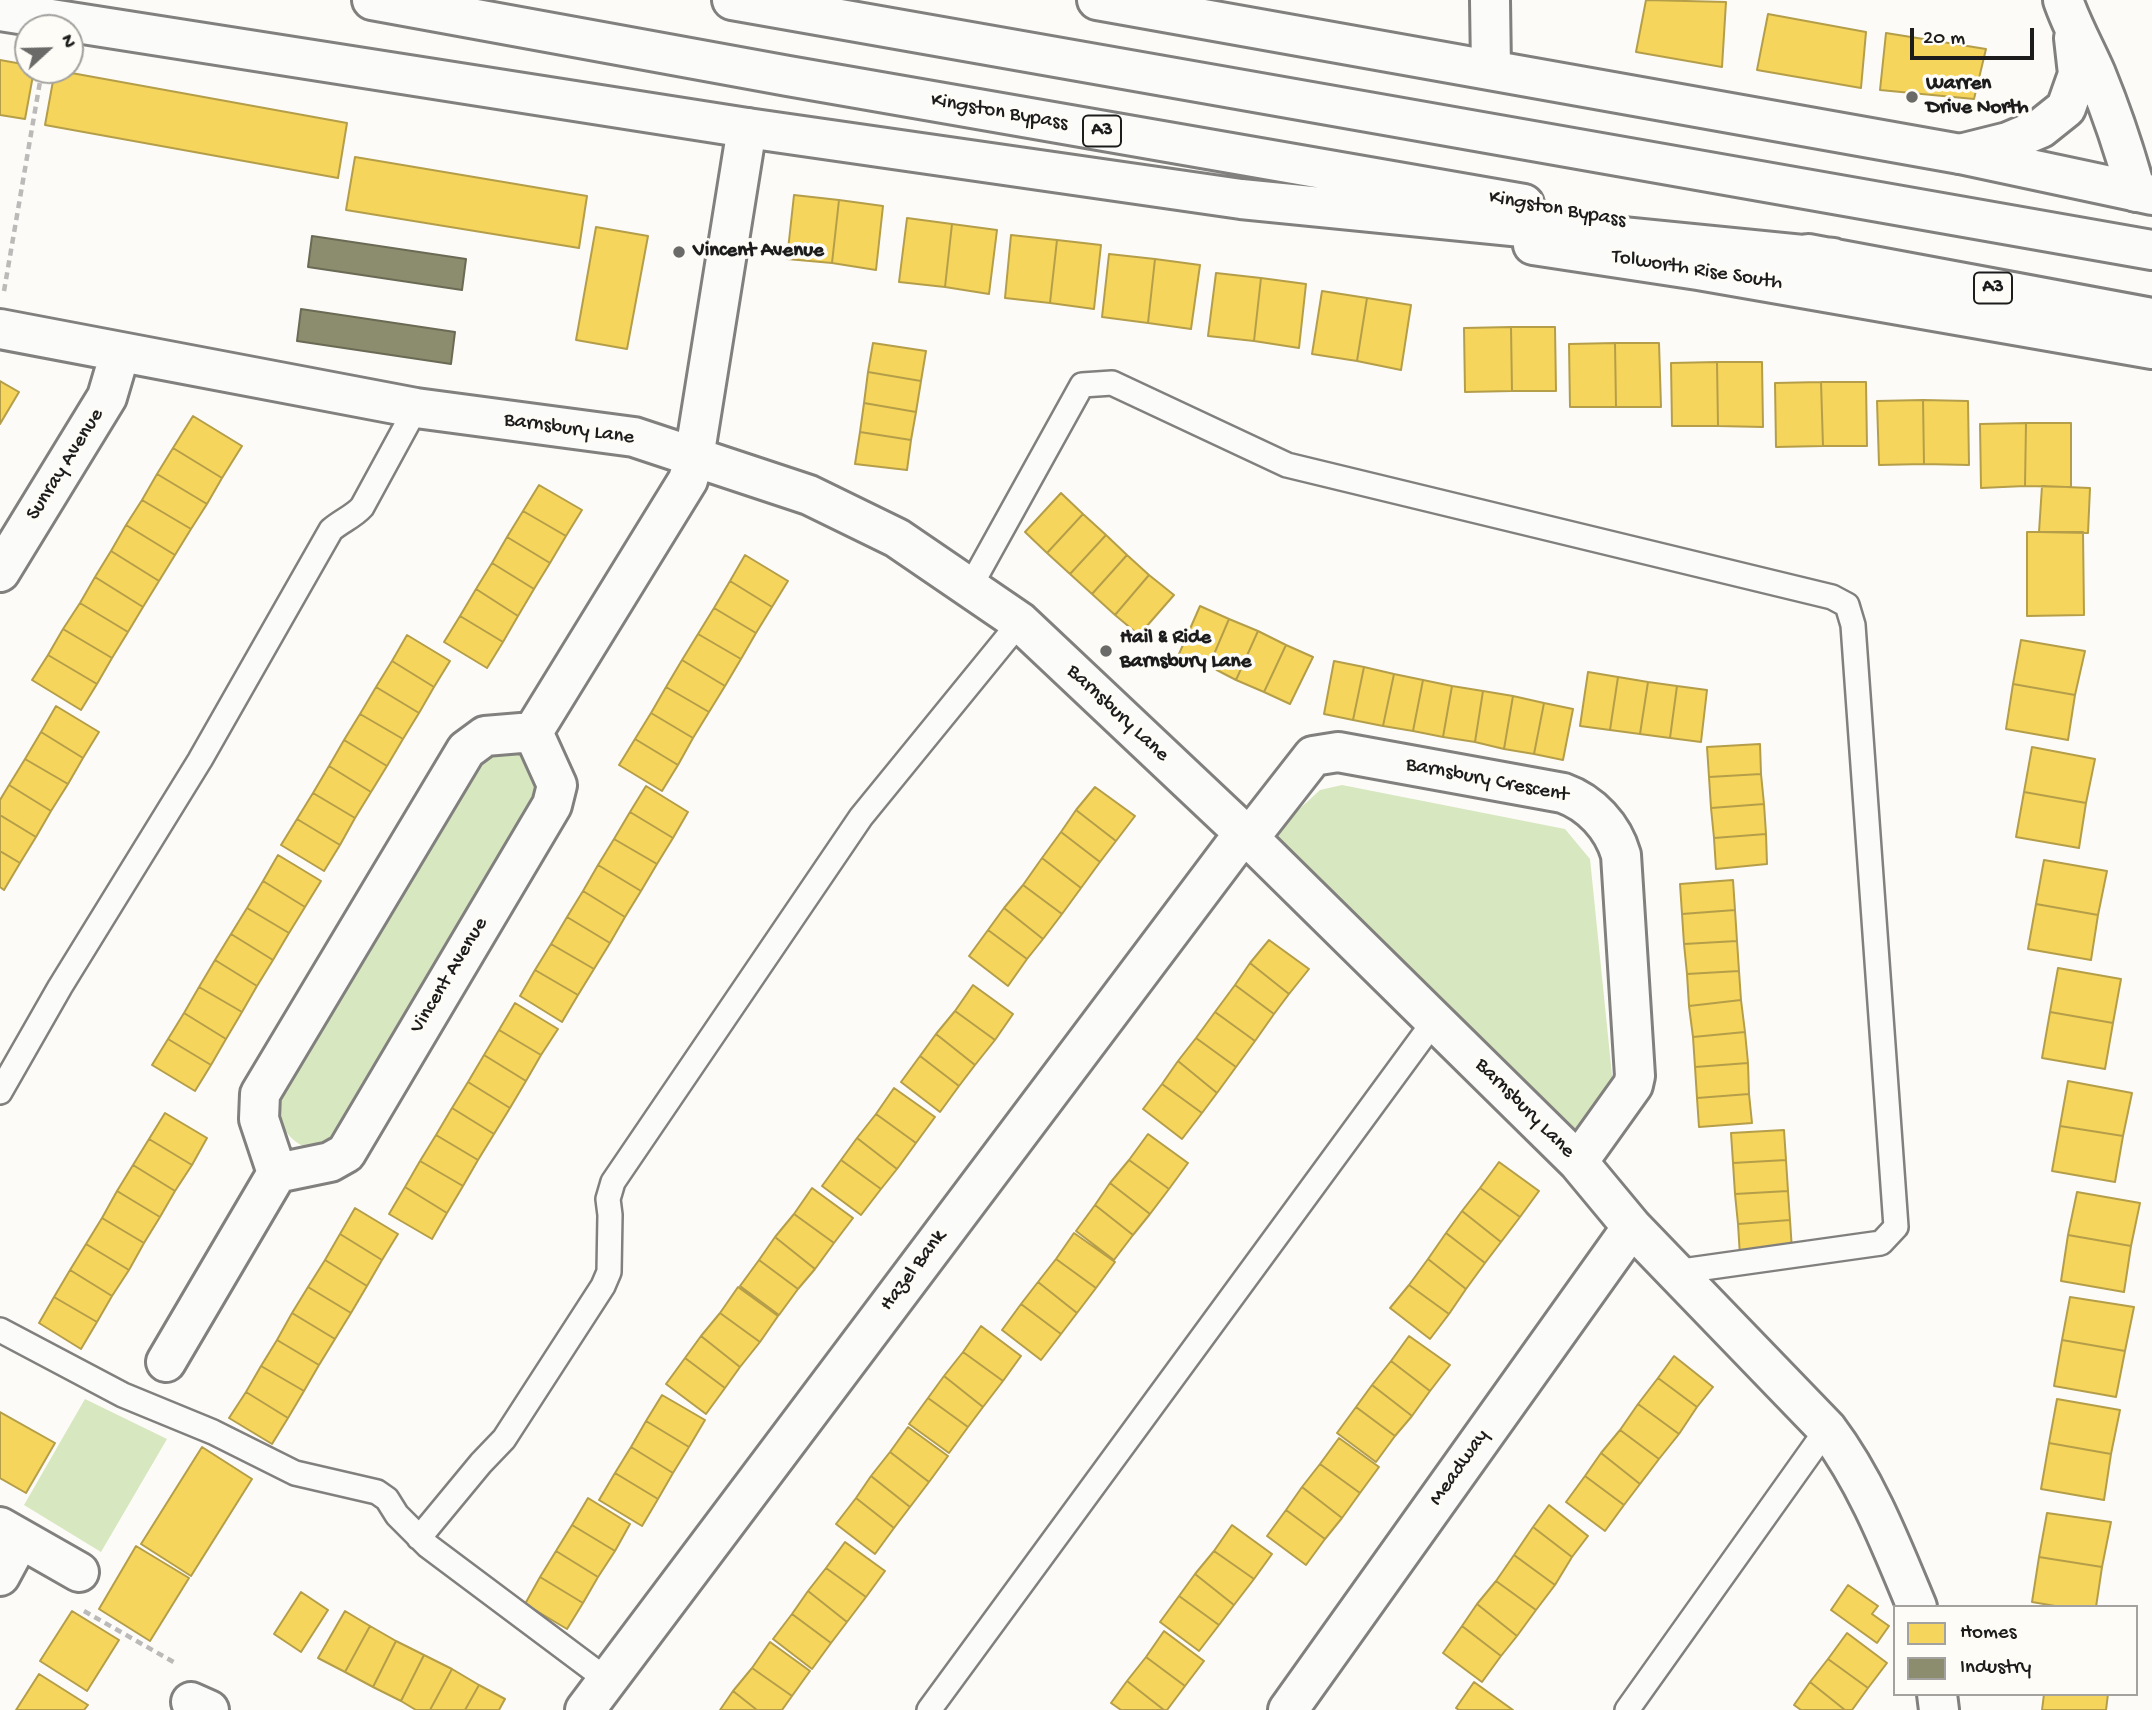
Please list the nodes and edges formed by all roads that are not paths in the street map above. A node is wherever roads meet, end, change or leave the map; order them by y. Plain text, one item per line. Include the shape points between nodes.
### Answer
1 (372, 0) edge
2 (732, 0) edge
3 (1097, 0) edge
4 (1490, 0) edge
5 (0, 11) edge
6 (2068, 15) edge
7 (1491, 69) junction
8 (747, 128) junction
9 (1960, 154) junction
10 (2144, 193) edge
11 (1241, 199) junction
12 (2152, 250) edge
13 (1833, 258) junction
14 (1, 316) edge
15 (2152, 318) edge
16 (2152, 349) edge
17 (120, 353) junction
18 (416, 408) junction
19 (694, 458) junction
20 (0, 572) edge
21 (970, 587) junction
22 (1020, 622) junction
23 (533, 732) junction
24 (1247, 836) junction
25 (1435, 1020) junction
26 (0, 1091) edge
27 (1578, 1162) junction
28 (277, 1173) junction
29 (1632, 1227) junction
30 (1675, 1272) junction
31 (0, 1330) edge
32 (166, 1362) dead end
33 (1828, 1429) junction
34 (10, 1533) edge
35 (419, 1538) junction
36 (0, 1576) edge
37 (78, 1589) road end
38 (1916, 1605) edge
39 (596, 1695) edge
40 (929, 1710) edge
41 (1287, 1710) edge
42 (1627, 1710) edge

1 - 13 main road, Kingston Bypass / A3
2 - 12 main road
3 - 7 main road
4 - 7 main road
5 - 8 main road
6 - 9 main road via 2078,74 2066,108 2041,128
6 - 10 main road
7 - 9 main road
8 - 11 main road
8 - 19 main road
9 - 10 main road
11 - 13 main road
11 - 16 main road, Tolworth Rise South via 1698,270
13 - 15 main road, A3
14 - 17 main road, Barnsbury Lane
17 - 18 main road, Barnsbury Lane
17 - 20 main road, Sunray Avenue via 107,397
18 - 19 main road, Barnsbury Lane via 634,437
18 - 26 lane via 362,507 331,530 200,760
19 - 21 main road, Barnsbury Lane via 809,495 897,538
19 - 23 main road via 688,480
21 - 22 main road, Barnsbury Lane
21 - 30 lane via 1082,385 1112,383 1287,465 1832,597 1847,605 1853,625 1896,1227 1881,1243
22 - 24 main road, Barnsbury Lane
22 - 35 lane via 861,817 613,1182 608,1199 609,1272 603,1286 504,1439
23 - 28 main road via 485,736 466,751 260,1094 259,1119
23 - 28 main road, Vincent Avenue via 557,785 552,805 346,1153 330,1163
24 - 25 main road, Barnsbury Lane
24 - 27 main road, Barnsbury Crescent via 1313,756 1338,752 1563,793 1582,801 1597,815 1621,855 1635,1076
24 - 39 main road, Hazel Bank
25 - 27 main road, Barnsbury Lane
25 - 40 lane
27 - 29 main road, Barnsbury Lane
28 - 32 main road
29 - 30 main road, Barnsbury Lane
29 - 41 main road, Meadway
30 - 33 main road, Barnsbury Lane
31 - 35 lane via 123,1395 295,1473 377,1492
33 - 38 main road, Barnsbury Lane via 1845,1452
33 - 42 lane
34 - 36 main road
34 - 37 main road
35 - 39 lane

